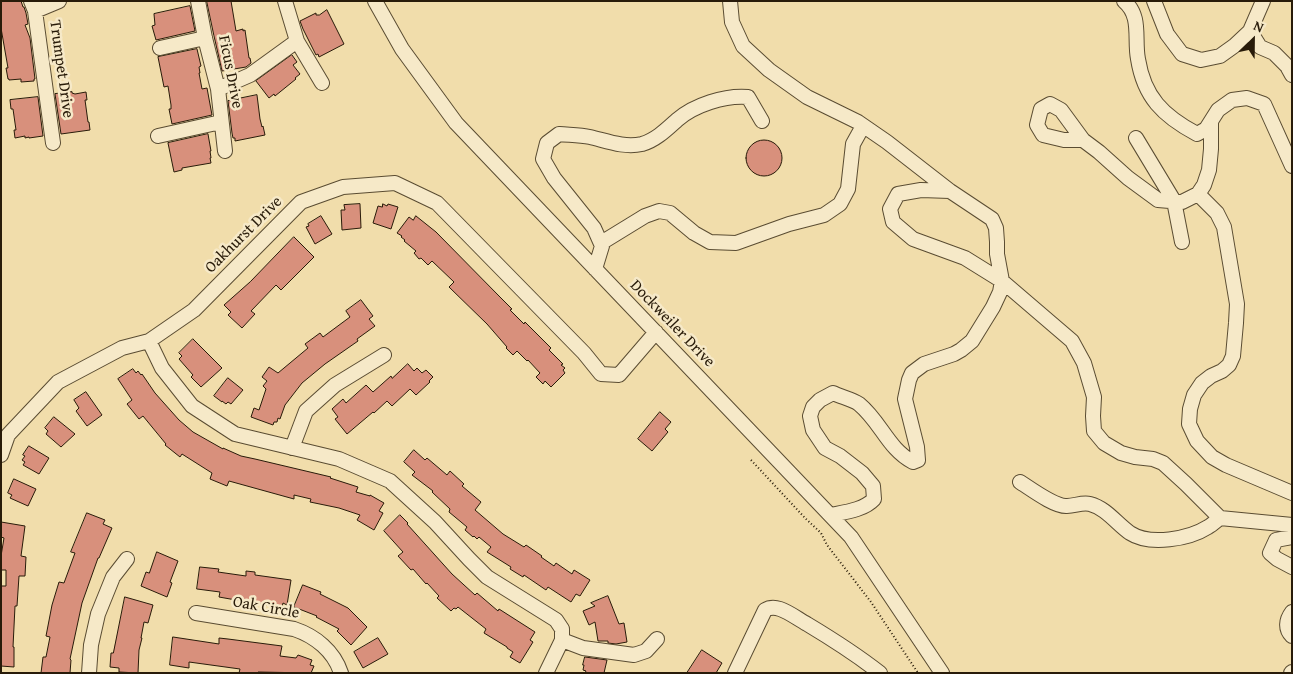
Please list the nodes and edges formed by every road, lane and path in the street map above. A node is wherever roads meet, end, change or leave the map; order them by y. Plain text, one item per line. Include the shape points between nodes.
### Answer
1 (59, 1) edge
2 (198, 1) edge
3 (285, 1) edge
4 (375, 1) edge
5 (730, 1) edge
6 (1124, 1) edge
7 (1154, 1) edge
8 (1263, 1) edge
9 (33, 6) edge
10 (1250, 31) junction
11 (205, 38) junction
12 (297, 40) junction
13 (160, 48) dead end
14 (1292, 75) edge
15 (322, 83) dead end
16 (218, 89) junction
17 (762, 121) dead end
18 (1211, 121) junction
19 (221, 122) junction
20 (863, 126) junction
21 (158, 136) dead end
22 (1136, 138) dead end
23 (1083, 140) dead end
24 (53, 143) dead end
25 (225, 151) dead end
26 (1292, 166) edge
27 (950, 191) junction
28 (1198, 194) junction
29 (1174, 201) junction
30 (1182, 242) dead end
31 (601, 243) junction
32 (595, 268) junction
33 (1002, 281) junction
34 (656, 332) junction
35 (149, 341) junction
36 (384, 355) dead end
37 (292, 448) junction
38 (1, 455) edge
39 (751, 460) dead end
40 (1020, 482) dead end
41 (1292, 493) edge
42 (830, 515) junction
43 (1220, 518) junction
44 (1292, 525) edge
45 (1292, 538) edge
46 (127, 559) dead end
47 (1292, 567) edge
48 (1292, 612) edge
49 (196, 613) dead end
50 (1292, 636) edge
51 (657, 639) dead end
52 (562, 640) junction
53 (738, 671) edge
54 (89, 673) edge
55 (341, 673) edge
56 (546, 673) edge
57 (880, 673) edge
58 (918, 673) edge
59 (942, 673) edge

1 - 9 street
2 - 11 street, Ficus Drive
3 - 12 street
4 - 32 street, Dockweiler Drive via 402,49 456,123
5 - 20 street via 732,22 743,46 769,70 807,97
6 - 18 street via 1137,23 1137,57 1143,81 1154,102 1178,124 1196,134 1206,129
7 - 10 street via 1167,34 1182,54 1201,60 1220,56
8 - 10 street
9 - 24 street, Trumpet Drive
10 - 14 street via 1260,47 1274,52
11 - 13 street
11 - 16 street, Ficus Drive
12 - 15 street
12 - 16 street via 250,75
16 - 19 street, Ficus Drive
17 - 31 street via 748,97 738,96 698,106 664,133 643,144 619,145 559,134 547,143 543,159 594,228
18 - 26 street via 1218,110 1232,100 1247,98 1264,104
18 - 28 street via 1209,170
19 - 21 street
19 - 25 street, Ficus Drive
20 - 27 street via 902,152
20 - 31 street via 853,144 848,189 840,204 824,215 736,243 710,242 670,213 659,211
22 - 29 street
23 - 29 street via 1158,200
27 - 33 street via 992,219 996,228
27 - 33 street via 921,190 898,194 890,209 893,222 913,239 965,258
28 - 29 street via 1182,202
28 - 41 street via 1217,213 1224,227 1237,304 1233,356 1229,366 1202,383 1194,395 1189,424 1197,441 1212,458
29 - 30 street
31 - 32 street
32 - 34 street, Dockweiler Drive
33 - 42 street via 993,307 972,341 954,354 924,364 912,373 905,399 918,460 913,462 896,451 879,426 856,402 833,393 813,407 810,416 813,430 825,448 862,473 873,486 874,499 869,504
33 - 43 street via 1072,341 1084,363 1094,397 1094,431 1104,443 1121,453 1163,463
34 - 35 street, Oakhurst Drive via 619,375 601,374 437,203 395,183 343,187 301,202 194,310
34 - 42 street, Dockweiler Drive
35 - 37 street via 162,368 192,406 235,434
35 - 38 street, Oakhurst Drive via 122,348 58,382 8,435
36 - 37 street via 334,385 306,411
37 - 52 street via 339,459 390,481 488,577 556,620 562,629
39 - 58 path via 821,533
40 - 43 street via 1041,496 1066,506 1089,503 1132,534 1144,538 1165,541 1185,536
42 - 59 street, Dockweiler Drive via 851,537
43 - 44 street
45 - 47 street via 1276,540 1270,553
46 - 54 street via 113,577 98,614
48 - 50 street via 1287,620 1288,632
49 - 55 street, Oak Circle via 306,633 326,648 338,662
51 - 52 street via 646,651 634,655 583,648
52 - 56 street
53 - 57 street via 765,610 779,608 828,636

